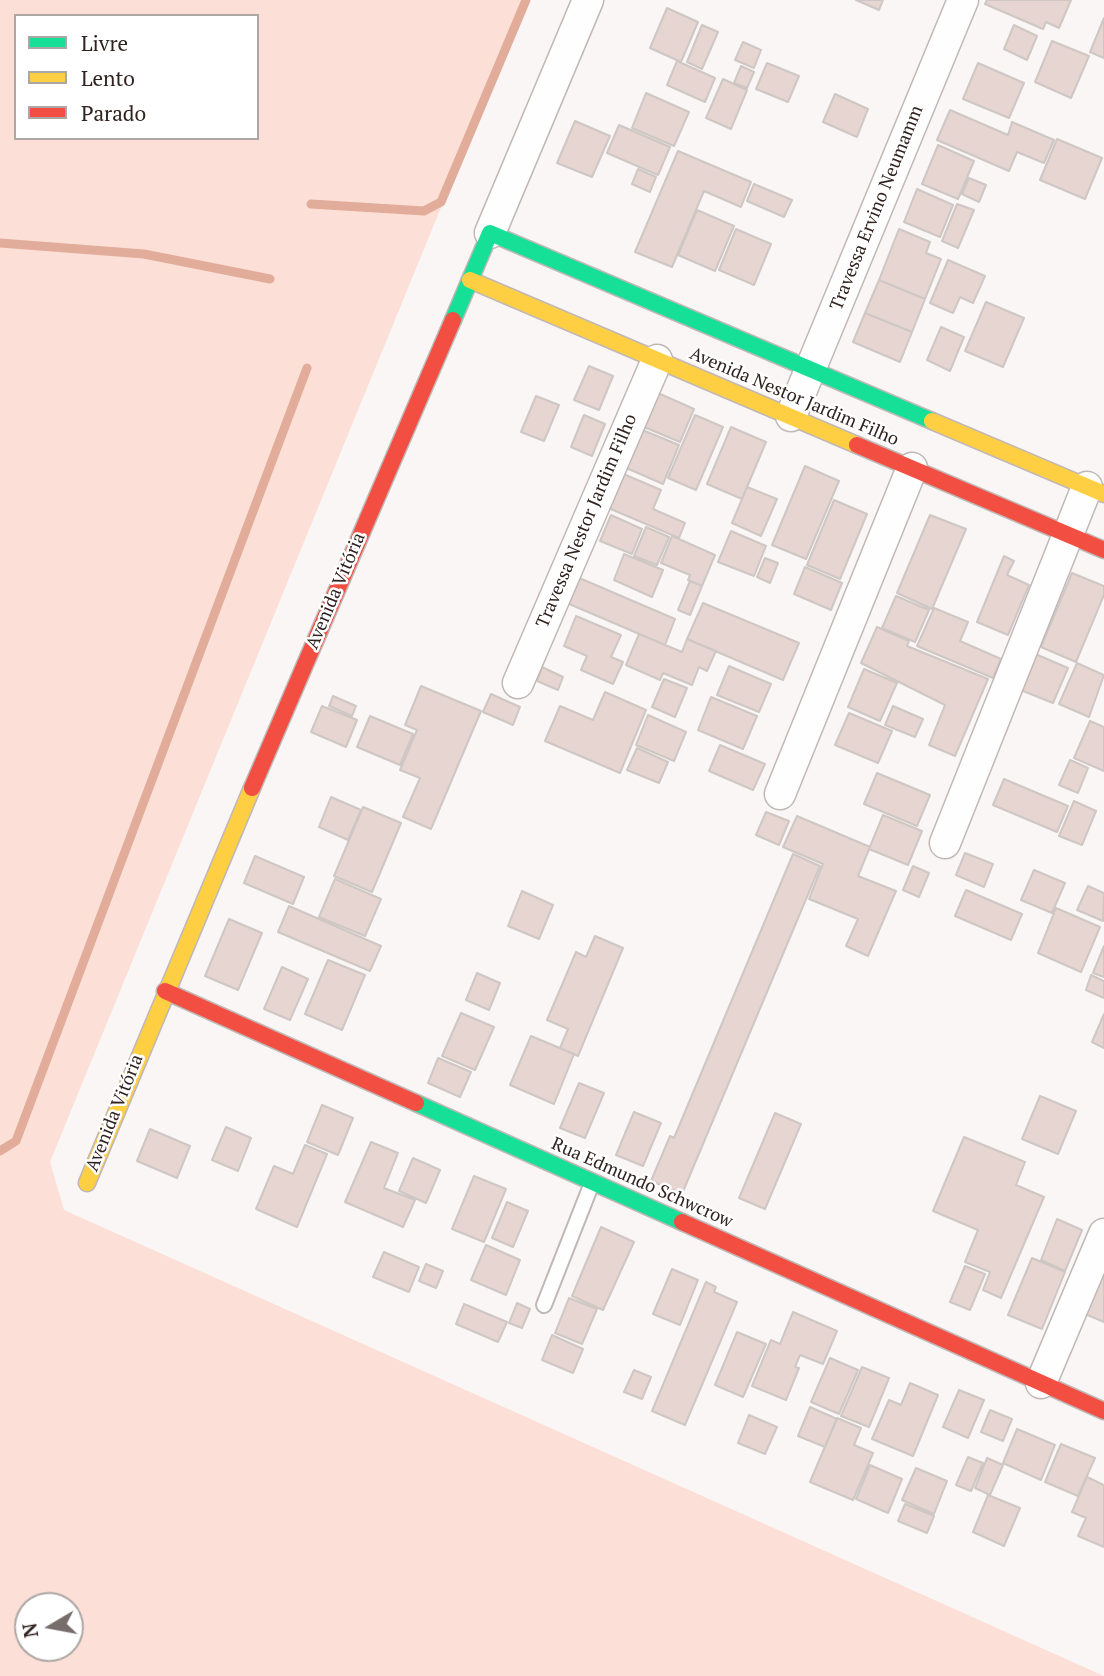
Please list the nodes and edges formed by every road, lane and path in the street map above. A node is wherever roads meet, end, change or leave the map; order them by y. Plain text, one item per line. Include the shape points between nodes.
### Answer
1 (588, 0) edge
2 (963, 0) edge
3 (490, 233) junction
4 (470, 280) junction
5 (657, 360) junction
6 (810, 369) junction
7 (791, 416) junction
8 (912, 468) junction
9 (1095, 490) edge
10 (1068, 534) junction
11 (1104, 550) edge
12 (518, 683) dead end
13 (780, 794) dead end
14 (945, 842) dead end
15 (165, 991) junction
16 (593, 1182) junction
17 (87, 1183) dead end
18 (1104, 1234) edge
19 (544, 1305) dead end
20 (1041, 1383) junction
21 (1104, 1411) edge

1 - 3 street, Avenida Vitória
2 - 6 street, Travessa Ervino Neumamm
3 - 4 street, Avenida Vitória
3 - 6 street, Avenida Nestor Jardim Filho
4 - 5 street, Avenida Nestor Jardim Filho
4 - 15 street, Avenida Vitória
5 - 7 street, Avenida Nestor Jardim Filho
5 - 12 street, Travessa Nestor Jardim Filho
6 - 7 street, Travessa Ervino Neumamm
6 - 9 street, Avenida Nestor Jardim Filho
7 - 8 street, Avenida Nestor Jardim Filho
8 - 10 street, Avenida Nestor Jardim Filho
8 - 13 street
9 - 10 street
10 - 11 street, Avenida Nestor Jardim Filho
10 - 14 street
15 - 16 street, Rua Edmundo Schwcrow
15 - 17 street, Avenida Vitória
16 - 19 lane
16 - 20 street, Rua Edmundo Schwcrow
18 - 20 street
20 - 21 street, Rua Edmundo Schwcrow

